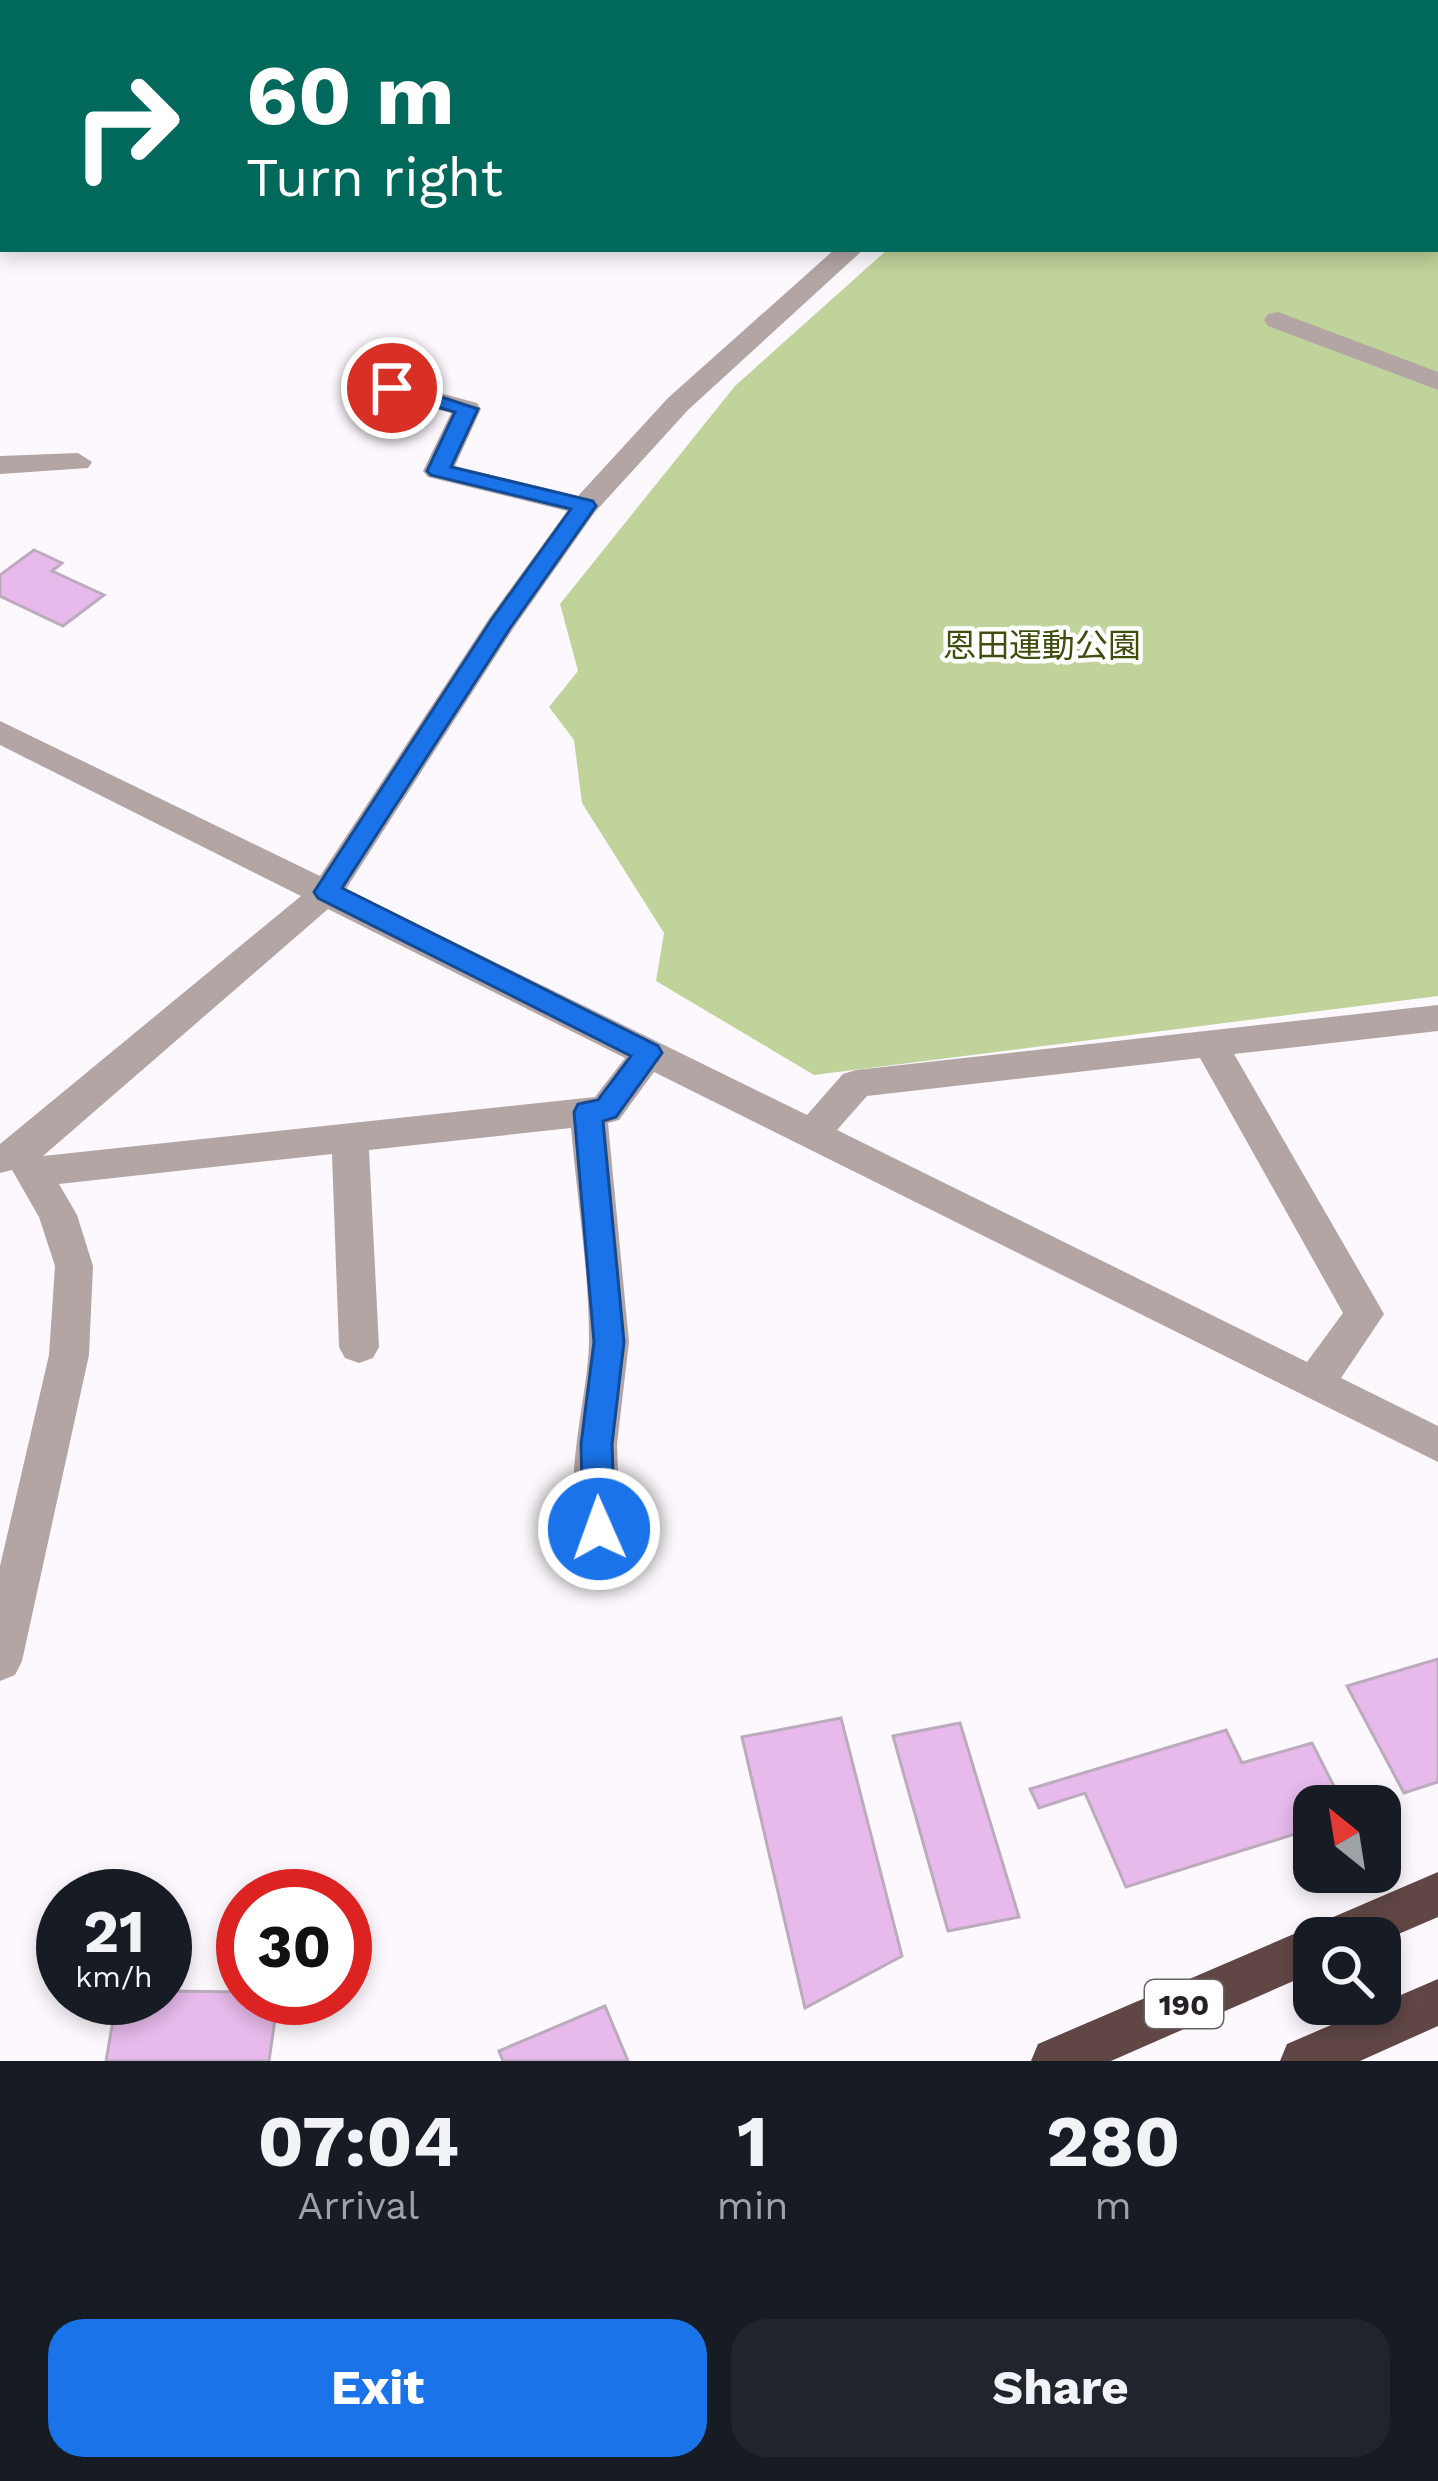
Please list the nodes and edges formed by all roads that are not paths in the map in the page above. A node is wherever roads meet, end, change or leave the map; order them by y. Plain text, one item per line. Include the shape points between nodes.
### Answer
1 (848, 252) edge
2 (1278, 320) dead end
3 (1438, 382) edge
4 (392, 388) dead end
5 (78, 463) dead end
6 (0, 465) edge
7 (585, 506) junction
8 (0, 732) edge
9 (327, 892) junction
10 (1438, 1018) edge
11 (1209, 1043) junction
12 (649, 1053) junction
13 (588, 1112) junction
14 (813, 1132) junction
15 (350, 1138) junction
16 (13, 1154) edge
17 (359, 1347) dead end
18 (1314, 1384) junction
19 (1438, 1445) edge
20 (599, 1529) dead end
21 (0, 1660) edge
22 (1438, 1894) edge
23 (1385, 1917) edge
24 (1293, 1957) edge
25 (1438, 2002) edge
26 (1055, 2061) edge
27 (1304, 2061) edge

1 - 7 street via 678,404
2 - 3 street
4 - 7 street via 467,409 438,471
5 - 6 street
7 - 9 street
8 - 9 street
9 - 12 street
9 - 16 street
10 - 11 street
11 - 14 street via 856,1084
11 - 18 street via 1364,1314
12 - 13 street via 606,1110
12 - 14 street
13 - 15 street
13 - 20 street via 609,1342 596,1444
14 - 18 street
15 - 16 street
15 - 17 street
16 - 21 street via 58,1215 74,1266 69,1355
18 - 19 street
22 - 23 highway
24 - 26 highway, 190
25 - 27 highway

